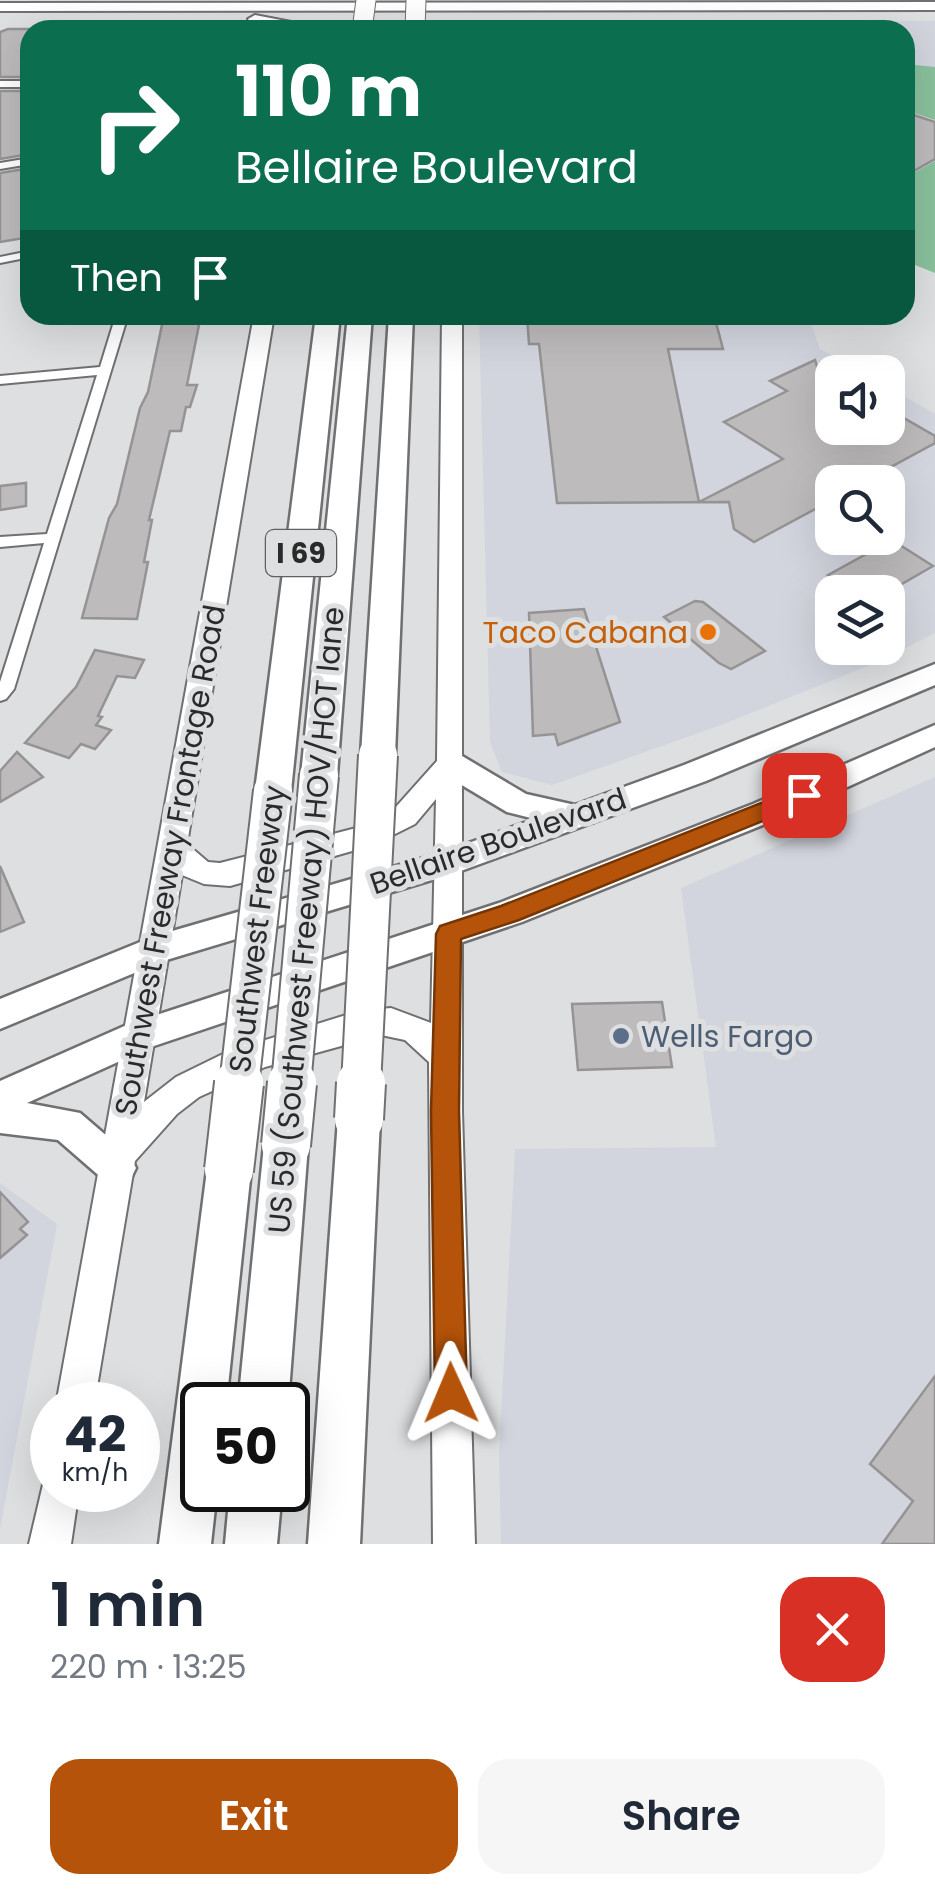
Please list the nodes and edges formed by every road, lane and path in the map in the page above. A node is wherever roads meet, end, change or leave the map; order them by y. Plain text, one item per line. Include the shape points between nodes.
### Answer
1 (295, 0) edge
2 (501, 0) edge
3 (268, 5) junction
4 (567, 5) junction
5 (757, 6) junction
6 (935, 6) edge
7 (0, 7) edge
8 (151, 11) junction
9 (456, 12) edge
10 (935, 14) edge
11 (0, 16) edge
12 (319, 16) edge
13 (656, 16) junction
14 (519, 17) junction
15 (499, 20) edge
16 (119, 325) edge
17 (262, 325) edge
18 (327, 325) edge
19 (359, 325) edge
20 (400, 325) edge
21 (452, 325) edge
22 (105, 370) junction
23 (0, 380) edge
24 (54, 538) junction
25 (0, 542) edge
26 (935, 674) edge
27 (4, 688) edge
28 (935, 735) edge
29 (451, 764) junction
30 (574, 816) junction
31 (172, 847) junction
32 (447, 862) junction
33 (449, 934) junction
34 (155, 950) junction
35 (0, 1014) edge
36 (142, 1035) junction
37 (446, 1056) junction
38 (0, 1098) edge
39 (0, 1116) edge
40 (117, 1168) junction
41 (78, 1382) edge
42 (265, 1382) edge
43 (56, 1512) edge
44 (254, 1512) edge
45 (50, 1544) edge
46 (185, 1544) edge
47 (251, 1544) edge
48 (334, 1544) edge
49 (454, 1544) edge

1 - 3 main road
2 - 4 main road
3 - 8 main road
3 - 12 main road
4 - 5 main road
4 - 9 main road
5 - 6 main road
5 - 13 main road
7 - 8 main road
8 - 11 main road
8 - 12 main road
9 - 12 main road
9 - 14 main road
10 - 13 main road
13 - 14 main road
14 - 15 main road
16 - 22 street
17 - 31 main road, Southwest Freeway Frontage Road
18 - 46 highway, Southwest Freeway / I 69, bridge
19 - 42 highway, US 59 (Southwest Freeway) HOV/HOT lane, bridge
20 - 48 highway, bridge
21 - 29 main road
22 - 23 street
22 - 24 street
24 - 25 street
24 - 27 street
26 - 30 main road, Bellaire Boulevard
28 - 33 main road via 764,812
29 - 30 main road via 518,804
29 - 31 main road via 405,816 373,834 230,875 190,869
29 - 32 main road
30 - 32 main road, Bellaire Boulevard
31 - 34 main road, Southwest Freeway Frontage Road
32 - 33 main road
32 - 34 main road, Bellaire Boulevard
33 - 36 main road
33 - 37 main road
34 - 35 main road, Bellaire Boulevard
34 - 36 main road, Southwest Freeway Frontage Road
36 - 38 main road
36 - 40 main road, Southwest Freeway Frontage Road
37 - 40 main road via 422,1030 381,1021 269,1051 198,1077 145,1120
37 - 49 main road
39 - 40 main road via 67,1125
40 - 41 main road, Southwest Freeway Frontage Road
43 - 45 main road
44 - 47 highway

